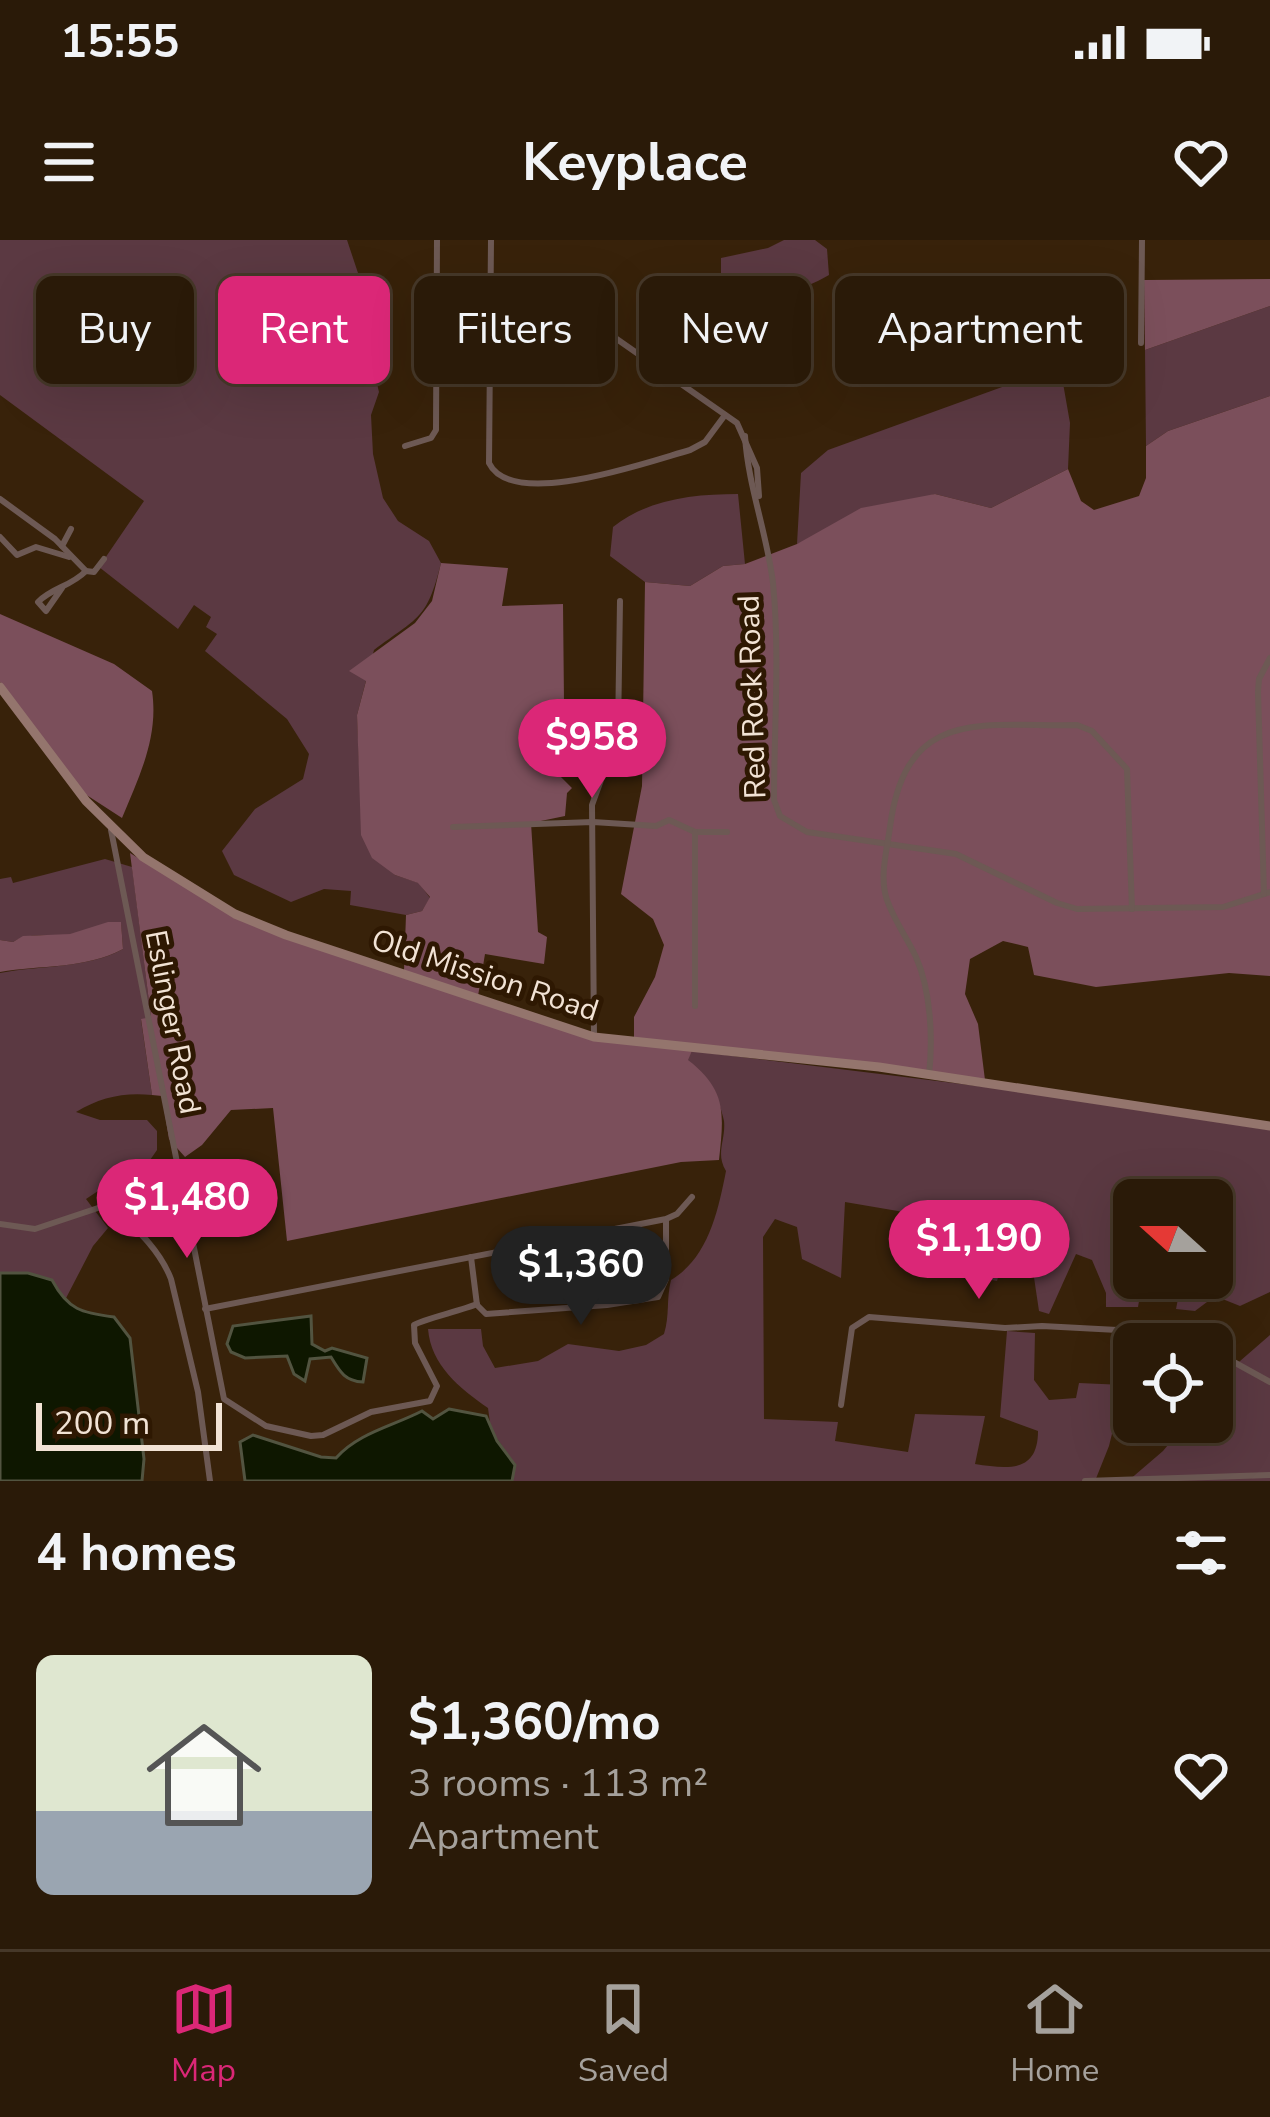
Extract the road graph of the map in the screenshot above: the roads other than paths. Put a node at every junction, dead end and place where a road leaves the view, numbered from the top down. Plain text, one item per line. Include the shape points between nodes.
1 (437, 240) edge
2 (490, 240) edge
3 (1142, 240) edge
4 (490, 276) edge
5 (615, 338) edge
6 (1141, 343) dead end
7 (490, 384) edge
8 (725, 415) junction
9 (405, 446) dead end
10 (0, 499) edge
11 (71, 530) dead end
12 (0, 537) edge
13 (62, 546) junction
14 (69, 557) junction
15 (104, 559) dead end
16 (86, 572) junction
17 (62, 588) dead end
18 (620, 601) dead end
19 (1270, 658) edge
20 (0, 687) edge
21 (593, 822) junction
22 (453, 827) dead end
23 (111, 830) junction
24 (694, 832) junction
25 (728, 832) dead end
26 (888, 843) junction
27 (1267, 893) edge
28 (1132, 909) junction
29 (695, 1006) dead end
30 (594, 1037) junction
31 (929, 1075) junction
32 (1270, 1126) edge
33 (692, 1197) dead end
34 (666, 1219) junction
35 (0, 1224) edge
36 (471, 1257) junction
37 (477, 1304) junction
38 (205, 1309) junction
39 (1113, 1330) edge
40 (1233, 1362) edge
41 (1270, 1382) edge
42 (841, 1405) dead end
43 (1270, 1475) edge
44 (210, 1481) edge
45 (1085, 1481) edge

1 - 9 street via 436,430
2 - 4 street
3 - 6 street
5 - 8 street, Red Rock Road
7 - 8 street via 489,463 506,481 571,482 690,450
8 - 26 street, Red Rock Road via 745,436 774,591 780,816 807,832
10 - 13 street
11 - 13 street
12 - 14 street via 16,555 36,547
13 - 14 street
14 - 16 street
15 - 16 street
16 - 17 street
18 - 21 street via 618,733
19 - 27 street via 1258,692
20 - 23 street, Old Mission Road
21 - 22 street
21 - 24 street via 669,820
21 - 30 street
23 - 30 street, Old Mission Road via 235,914
23 - 38 street, Eslinger Road
24 - 25 street
24 - 29 street
26 - 28 street, Red Rock Road via 956,854 1077,909
26 - 28 street via 898,783 932,739 974,727 1077,725 1127,770
26 - 31 street via 883,885 918,962
27 - 28 street, Red Rock Road via 1223,907
30 - 31 street, Old Mission Road
31 - 32 street, Old Mission Road
33 - 34 street
34 - 36 street
34 - 37 street via 666,1279 658,1297 486,1315
35 - 44 street via 35,1229 110,1204 143,1235 171,1279
36 - 37 street
36 - 38 street
37 - 38 street, Eslinger Road via 416,1322 415,1343 437,1392 430,1401 311,1436 266,1426 224,1399
39 - 42 street via 869,1317 850,1334
40 - 41 street
43 - 45 street

